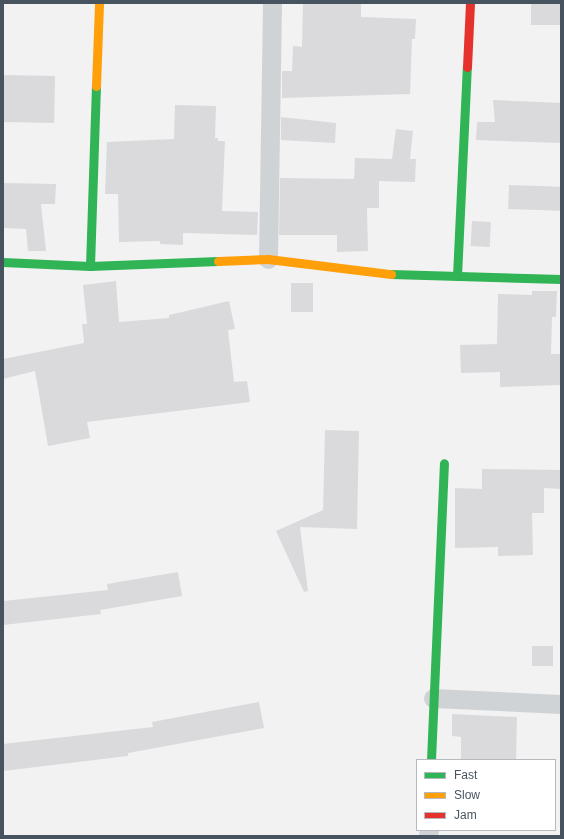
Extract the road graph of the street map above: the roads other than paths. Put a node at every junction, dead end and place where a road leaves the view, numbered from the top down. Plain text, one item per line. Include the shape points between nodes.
1 (99, 3) edge
2 (272, 3) edge
3 (470, 3) edge
4 (268, 259) junction
5 (3, 262) edge
6 (90, 266) junction
7 (457, 276) junction
8 (561, 279) edge
9 (444, 463) dead end
10 (433, 698) junction
11 (561, 704) edge
12 (431, 759) edge

1 - 6 street
2 - 4 street
3 - 7 street
4 - 6 street
4 - 7 street via 381,274
5 - 6 street
7 - 8 street
9 - 10 street
10 - 11 street
10 - 12 street

